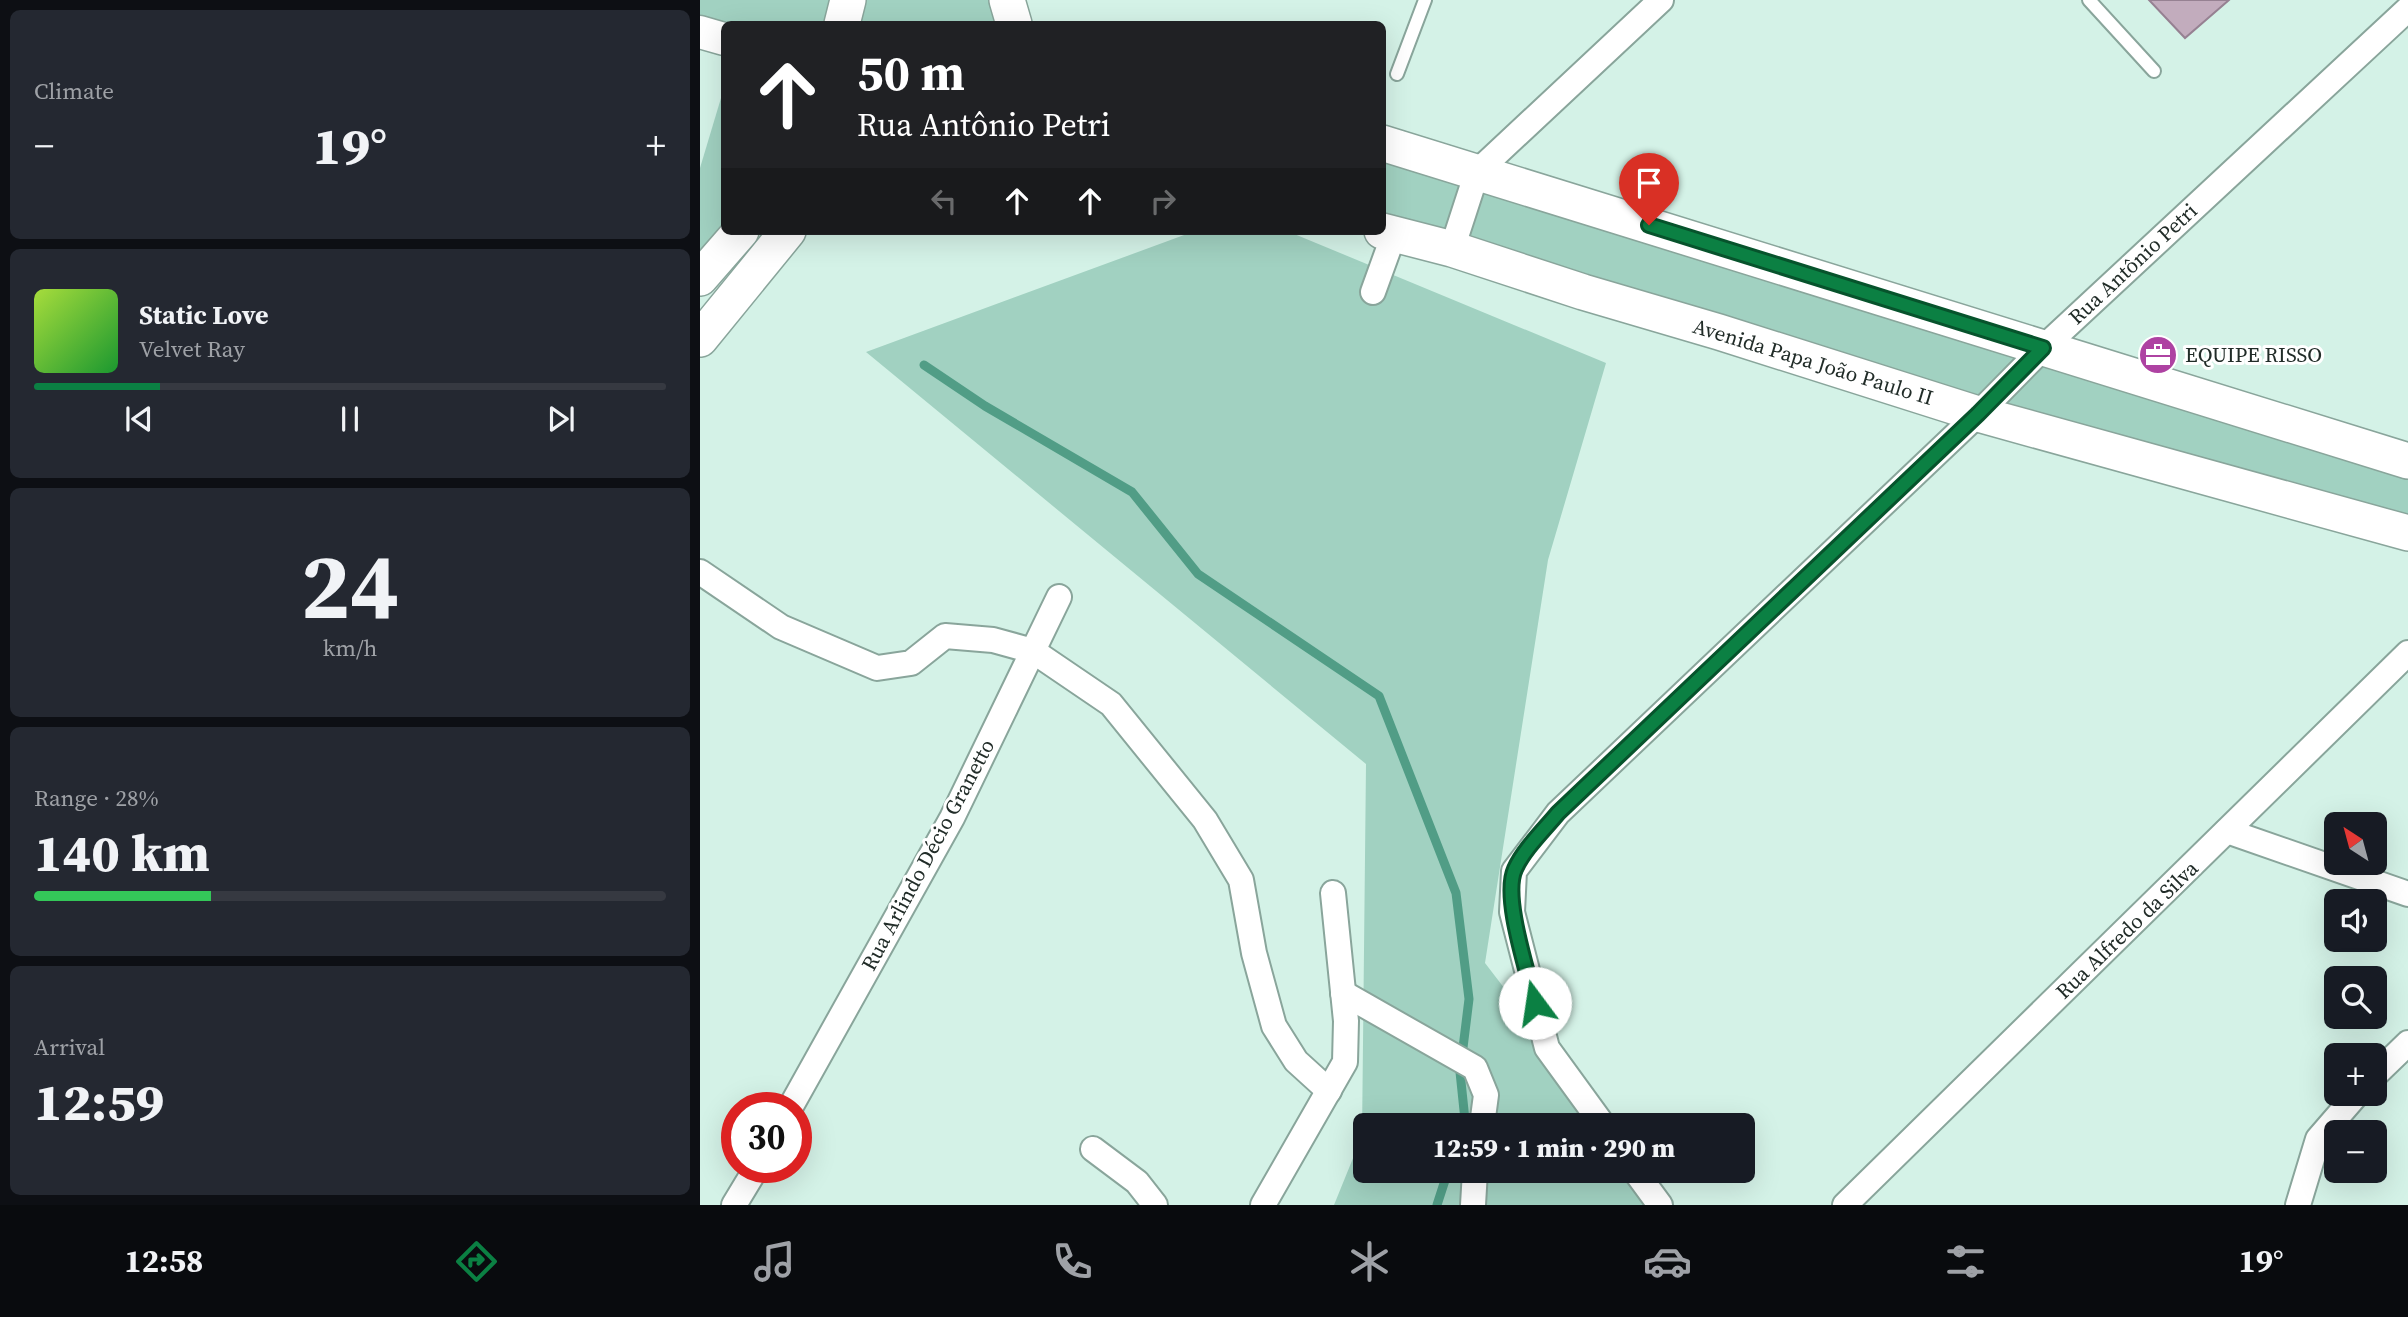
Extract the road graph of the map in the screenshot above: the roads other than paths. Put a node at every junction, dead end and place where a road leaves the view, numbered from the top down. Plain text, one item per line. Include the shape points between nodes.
1 (848, 0) edge
2 (1425, 0) edge
3 (1661, 0) edge
4 (2089, 0) edge
5 (2408, 9) edge
6 (843, 21) edge
7 (700, 32) edge
8 (721, 38) edge
9 (2154, 71) dead end
10 (1397, 74) dead end
11 (1386, 144) edge
12 (1477, 172) junction
13 (1388, 232) edge
14 (738, 235) edge
15 (785, 235) edge
16 (1452, 249) junction
17 (700, 278) edge
18 (1373, 292) dead end
19 (701, 334) edge
20 (2043, 348) junction
21 (1978, 414) junction
22 (2408, 461) edge
23 (2408, 533) edge
24 (700, 572) edge
25 (1059, 597) dead end
26 (1033, 651) junction
27 (2408, 653) edge
28 (2227, 831) junction
29 (1333, 893) dead end
30 (2408, 894) edge
31 (1343, 993) junction
32 (2408, 1043) edge
33 (2387, 1063) edge
34 (1329, 1091) junction
35 (799, 1092) edge
36 (2347, 1106) edge
37 (1484, 1113) edge
38 (1593, 1113) edge
39 (1093, 1149) dead end
40 (747, 1183) edge
41 (1474, 1183) edge
42 (1644, 1183) edge
43 (734, 1205) edge
44 (1155, 1205) edge
45 (1263, 1205) edge
46 (1473, 1205) edge
47 (1660, 1205) edge
48 (1845, 1205) edge
49 (2298, 1205) edge

1 - 6 main road
2 - 10 lane
3 - 12 street
4 - 9 lane
5 - 20 street, Rua Antônio Petri
7 - 8 street
11 - 12 main road
12 - 16 street
12 - 20 main road
13 - 16 main road, Avenida Papa João Paulo II
13 - 18 street
14 - 17 main road
15 - 19 main road
16 - 21 main road, Avenida Papa João Paulo II
20 - 21 street, Rua Antônio Petri
20 - 22 main road
21 - 23 main road, Avenida Papa João Paulo II
21 - 38 street, Rua Antônio Petri via 1558,813 1514,871 1512,912 1547,1048
24 - 26 street via 780,627 877,668 911,663 945,636 993,640
25 - 26 street, Rua Arlindo Décio Granetto
26 - 34 street via 1111,704 1205,820 1241,880 1273,1026 1296,1061
26 - 35 street, Rua Arlindo Décio Granetto via 952,818
27 - 28 street, Rua Alfredo da Silva
28 - 30 street
28 - 48 street, Rua Alfredo da Silva
29 - 31 street
31 - 34 street via 1345,1062
31 - 37 street via 1475,1068 1486,1095
32 - 33 street
34 - 45 street
36 - 49 street via 2318,1139
39 - 44 street via 1137,1182
40 - 43 street
41 - 46 street
42 - 47 street

